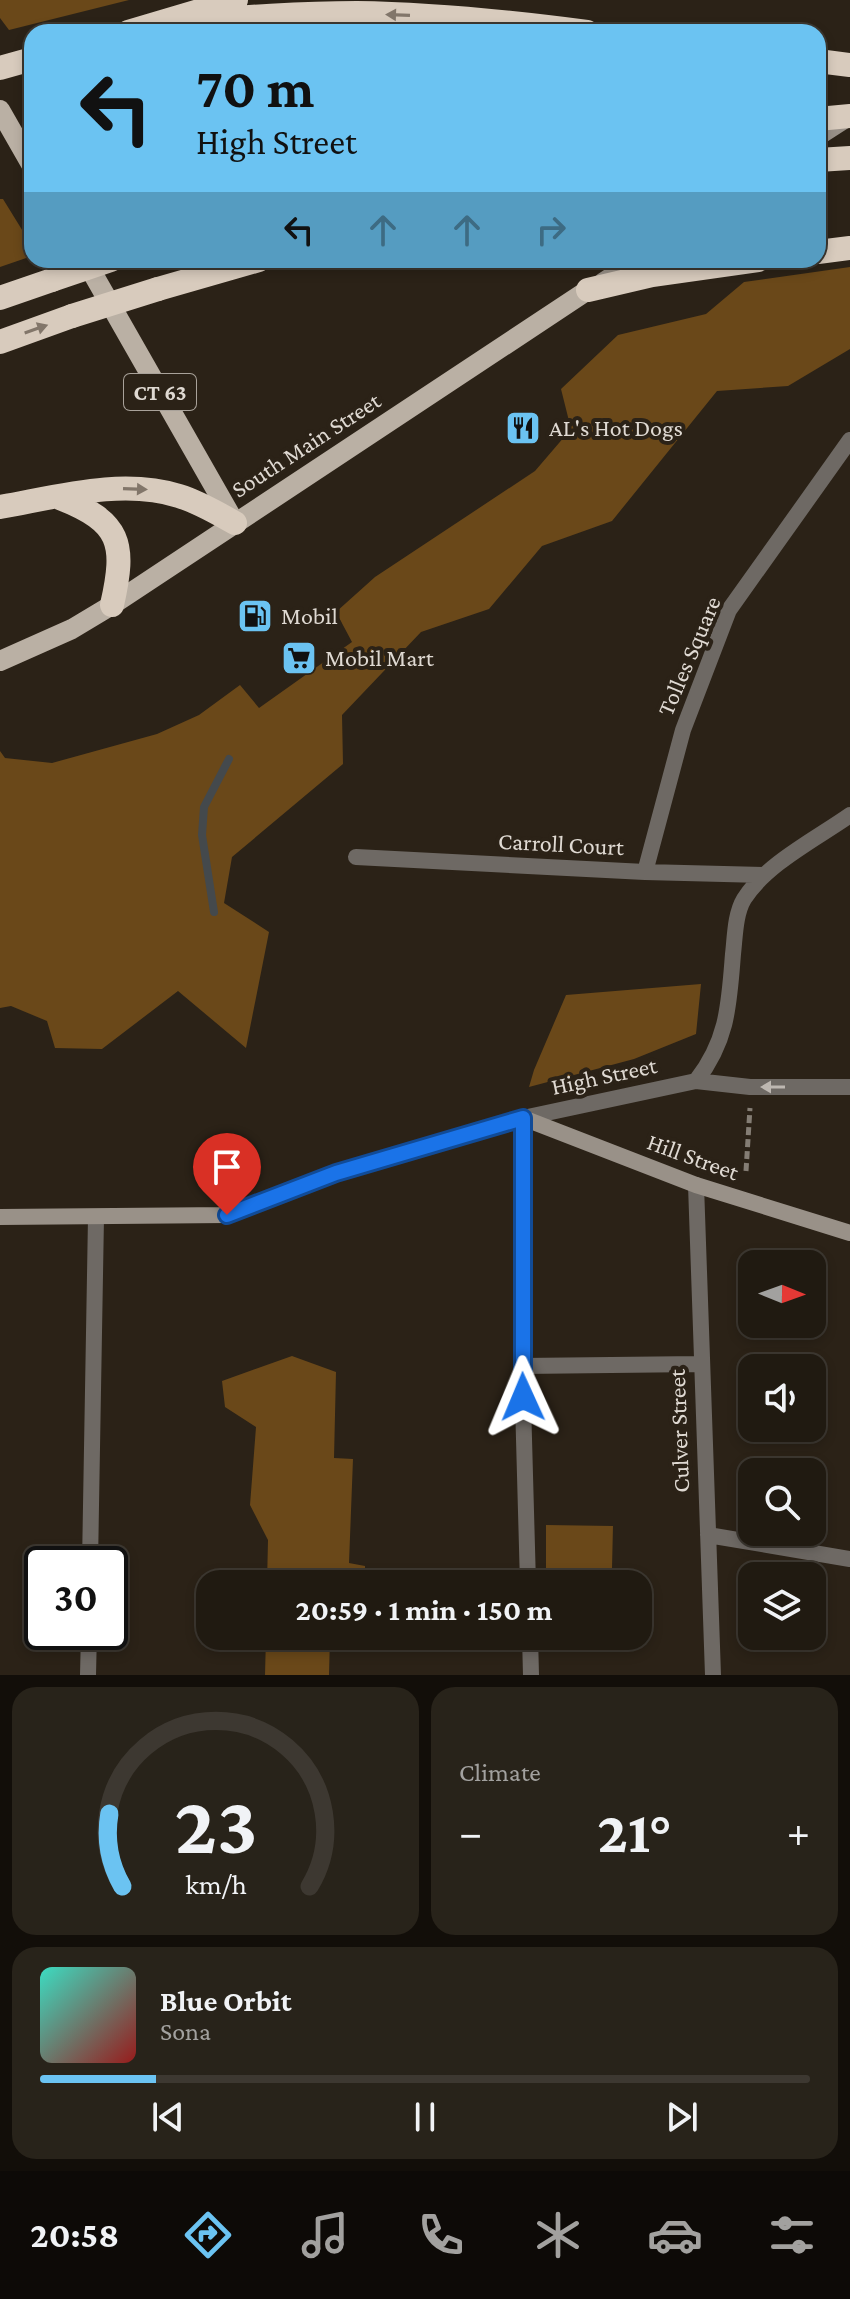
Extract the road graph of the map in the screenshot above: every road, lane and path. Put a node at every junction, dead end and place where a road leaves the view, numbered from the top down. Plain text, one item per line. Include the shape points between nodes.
1 (236, 0) edge
2 (156, 24) joint
3 (512, 24) edge
4 (24, 61) edge
5 (826, 62) edge
6 (850, 65) edge
7 (0, 68) edge
8 (0, 110) edge
9 (850, 117) edge
10 (826, 118) edge
11 (826, 133) edge
12 (24, 152) edge
13 (850, 158) edge
14 (826, 160) edge
15 (850, 248) edge
16 (826, 251) edge
17 (87, 268) edge
18 (90, 268) edge
19 (231, 268) edge
20 (622, 268) edge
21 (701, 268) edge
22 (588, 290) junction
23 (0, 298) edge
24 (0, 342) edge
25 (850, 440) edge
26 (58, 497) junction
27 (0, 507) edge
28 (235, 523) junction
29 (112, 605) junction
30 (0, 661) edge
31 (850, 815) edge
32 (356, 857) dead end
33 (645, 872) junction
34 (763, 875) junction
35 (696, 1081) junction
36 (850, 1087) edge
37 (750, 1106) dead end
38 (523, 1118) junction
39 (746, 1171) dead end
40 (696, 1185) junction
41 (0, 1217) edge
42 (96, 1217) junction
43 (850, 1233) edge
44 (700, 1364) junction
45 (522, 1366) junction
46 (708, 1535) junction
47 (90, 1546) edge
48 (850, 1559) edge
49 (528, 1570) edge
50 (89, 1650) edge
51 (530, 1650) edge
52 (88, 1675) edge
53 (531, 1675) edge
54 (713, 1675) edge

1 - 2 highway
3 -> 2 highway via 357,13
4 - 7 highway
5 - 6 highway
8 - 12 main road
9 - 10 highway
9 - 11 street
13 - 14 highway
15 - 16 highway
17 - 23 highway, bridge
18 - 28 main road, CT 63
24 -> 19 highway, bridge
20 - 22 street, South Main Street
21 - 22 highway
22 - 28 main road, South Main Street
25 - 33 street, Tolles Square via 729,610 683,730
26 - 27 highway
26 -> 28 highway via 150,490 178,495
26 - 29 highway via 106,521 118,545 120,571
28 - 29 main road, South Main Street
29 - 30 main road, South Main Street
31 - 34 street
32 - 33 street, Carroll Court
33 - 34 street, Carroll Court
34 - 35 street via 743,902 726,1023 712,1061
36 -> 35 street, High Street
35 - 38 street, High Street
37 - 39 path
38 - 40 street, Hill Street
38 - 42 street, High Street via 336,1173 227,1215
38 - 45 street
40 - 43 street, Hill Street
40 - 44 street, Culver Street
41 - 42 street, High Street
42 - 47 street
44 - 45 street
44 - 46 street, Culver Street
45 - 49 street
46 - 48 street
46 - 54 street, Culver Street
50 - 52 street
51 - 53 street

